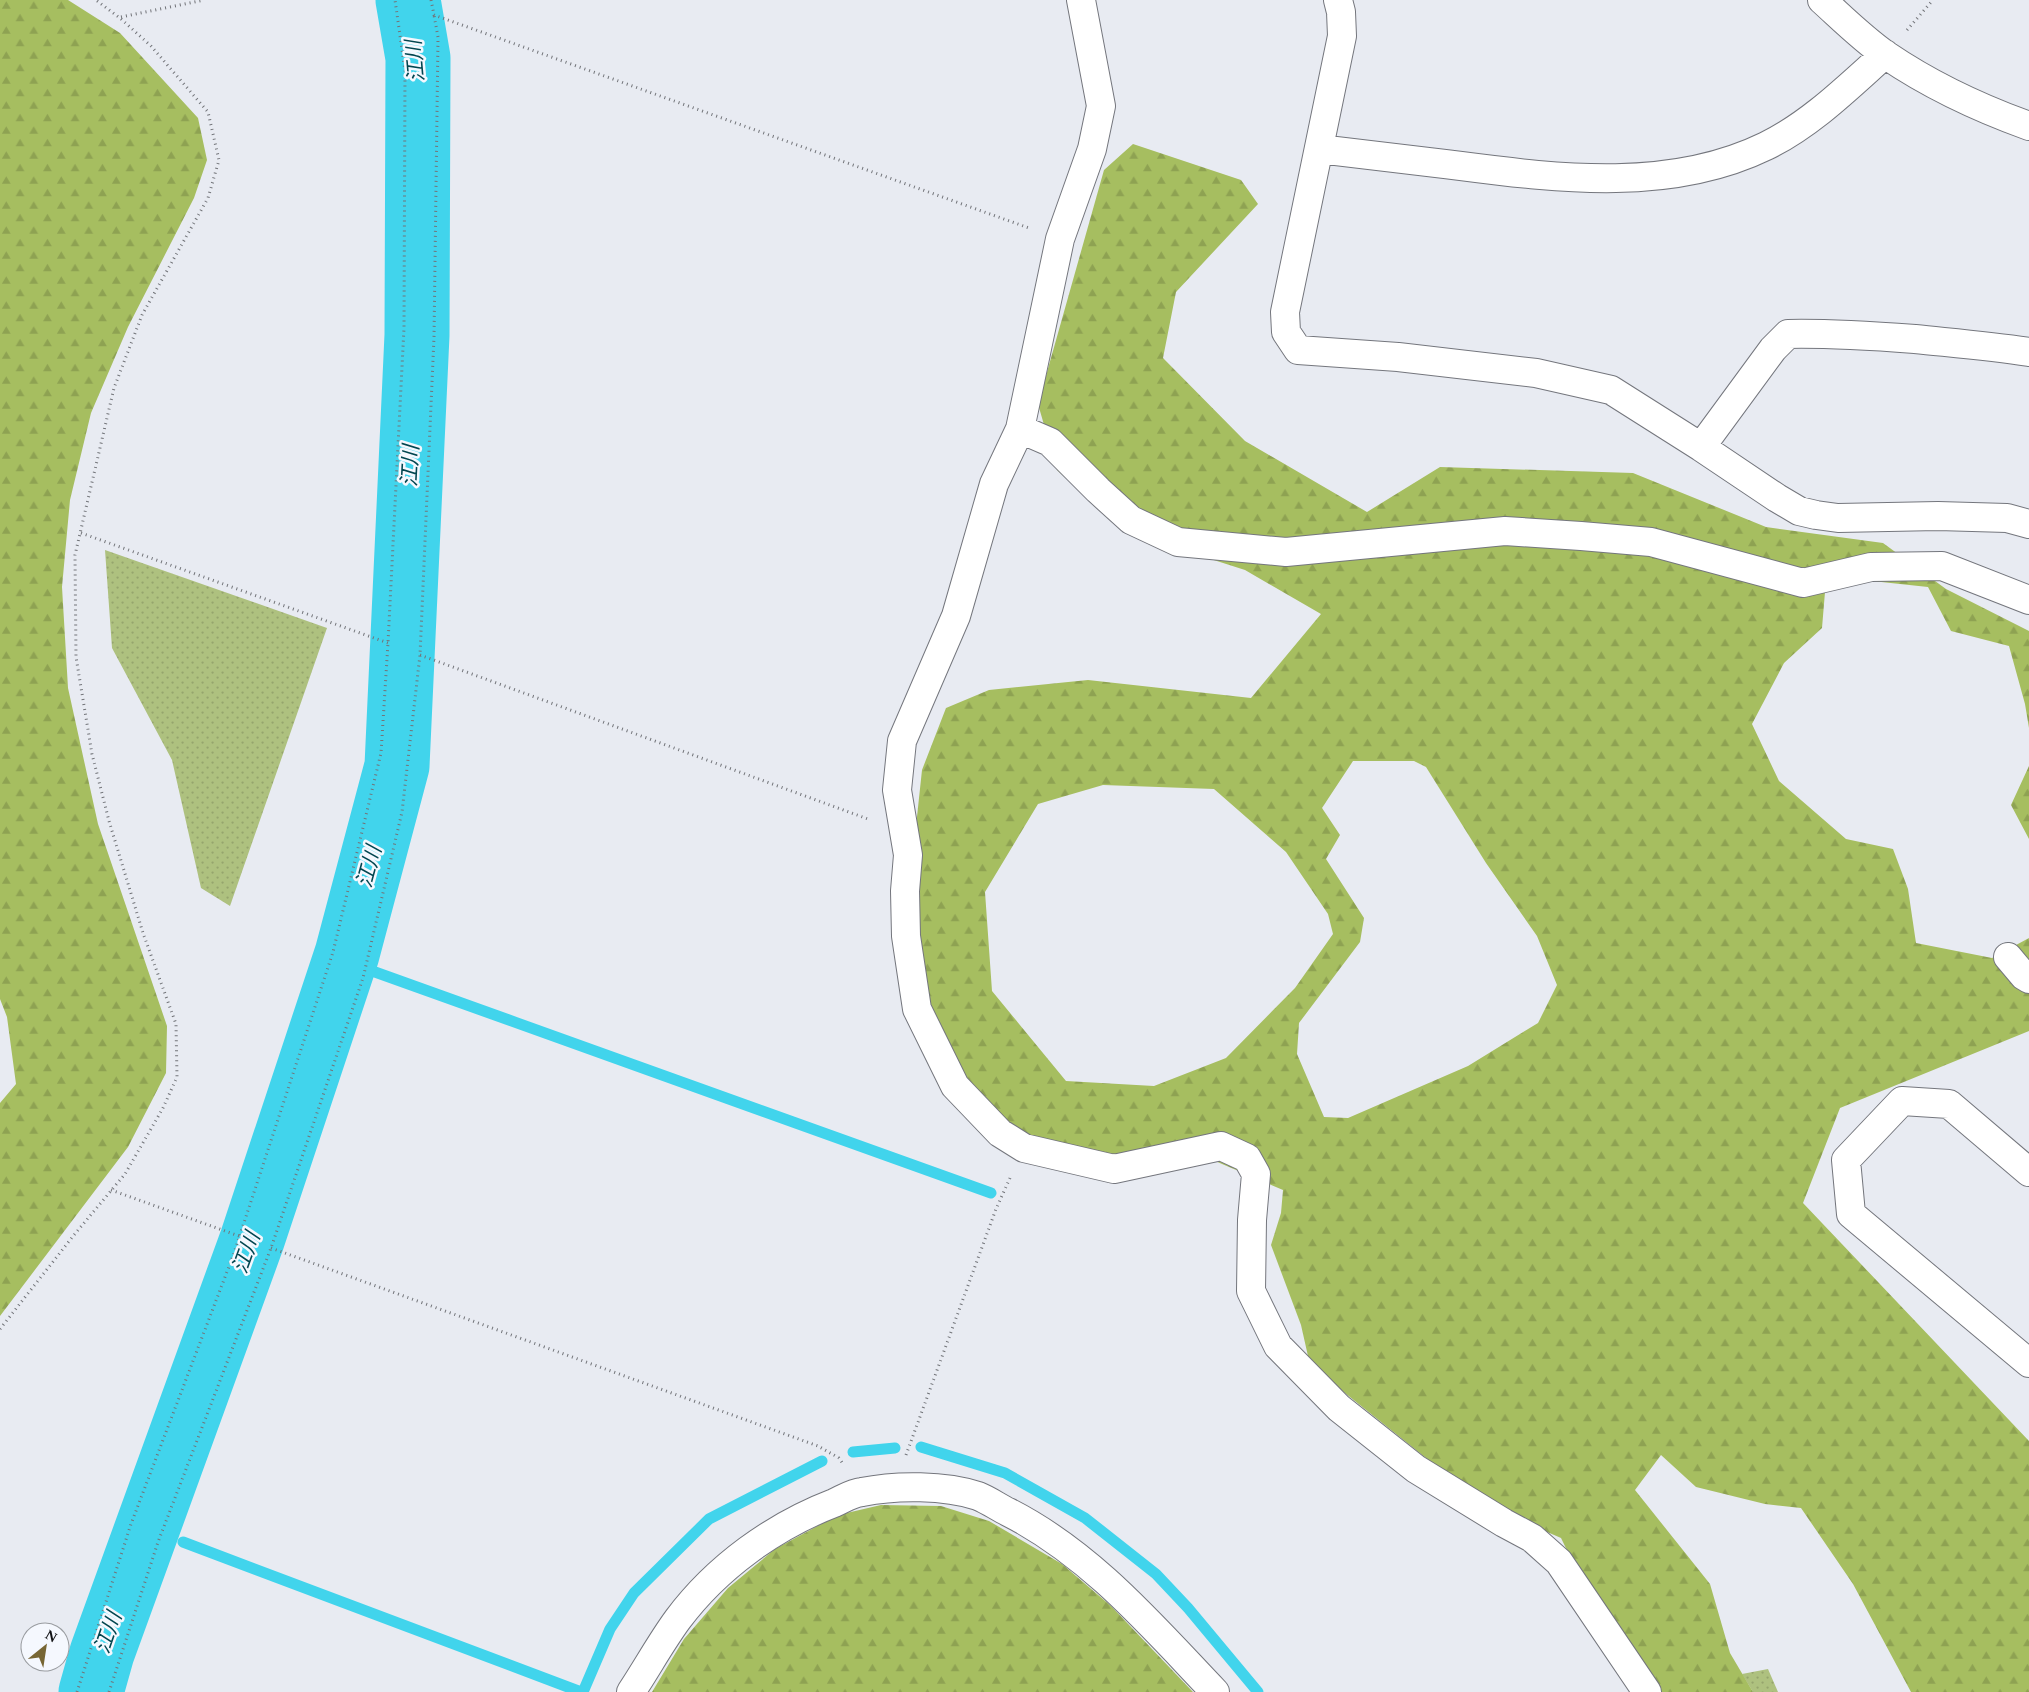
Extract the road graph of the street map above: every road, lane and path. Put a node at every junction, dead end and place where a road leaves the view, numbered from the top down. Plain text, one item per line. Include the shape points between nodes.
1 (96, 0) edge
2 (204, 0) edge
3 (395, 0) edge
4 (431, 0) edge
5 (1081, 0) edge
6 (1338, 0) edge
7 (1822, 0) edge
8 (1934, 0) edge
9 (434, 15) junction
10 (120, 18) junction
11 (1885, 54) junction
12 (2029, 126) edge
13 (1319, 149) junction
14 (1060, 239) junction
15 (2029, 352) edge
16 (1020, 429) junction
17 (1702, 447) junction
18 (2029, 524) edge
19 (81, 533) junction
20 (2029, 600) edge
21 (388, 643) junction
22 (420, 655) junction
23 (904, 832) junction
24 (2008, 957) dead end
25 (2029, 979) edge
26 (1024, 1148) junction
27 (2029, 1172) edge
28 (111, 1190) junction
29 (239, 1236) junction
30 (270, 1248) junction
31 (0, 1329) edge
32 (2029, 1363) edge
33 (894, 1488) junction
34 (861, 1492) junction
35 (77, 1692) edge
36 (109, 1692) edge
37 (631, 1692) edge
38 (1215, 1692) edge
39 (1647, 1692) edge

1 - 10 path
2 - 10 path
3 - 21 path via 405,71 404,328
4 - 9 path
5 - 14 street via 1101,106 1092,149
6 - 13 street via 1342,36
7 - 11 street
8 - 11 path
9 - 14 path
9 - 22 path via 438,37 434,337
10 - 19 path via 151,46 208,112 219,160 208,198 142,315 114,388
11 - 12 street via 1963,99
11 - 13 street via 1811,118 1767,146 1694,170 1642,177 1526,174
13 - 17 street via 1285,312 1286,332 1298,350 1488,367 1588,384 1611,390
14 - 16 street
15 - 17 street via 1884,337 1788,334 1773,349
16 - 20 street via 1050,442 1131,520 1178,542 1286,552 1505,531 1581,536 1651,542 1804,583 1871,568 1942,566
16 - 23 street via 994,484 956,616 902,741 898,790
17 - 18 street via 1777,498 1800,511 1816,515 1838,518 2007,518
19 - 21 path
19 - 28 path via 75,555 76,657 92,754 143,933 176,1024 177,1077 125,1174
21 - 29 path via 381,753 333,952
22 - 23 path
22 - 30 path via 402,812 363,978
23 - 26 street via 908,854 906,936 917,1009 955,1086 1000,1133
24 - 25 street
26 - 33 path via 996,1209
26 - 39 street via 1114,1169 1221,1146 1247,1158 1256,1174 1251,1292 1278,1346 1339,1408 1416,1469 1532,1538 1559,1562
27 - 32 street via 1949,1104 1940,1103 1902,1101 1846,1160 1851,1214
28 - 29 path
28 - 31 path
29 - 35 path via 131,1524
30 - 34 path via 818,1446 839,1458
30 - 36 path via 158,1542
33 - 34 street
33 - 38 street via 940,1489 978,1496 1028,1522 1076,1554 1127,1600
34 - 37 street via 776,1531 719,1574 678,1618

